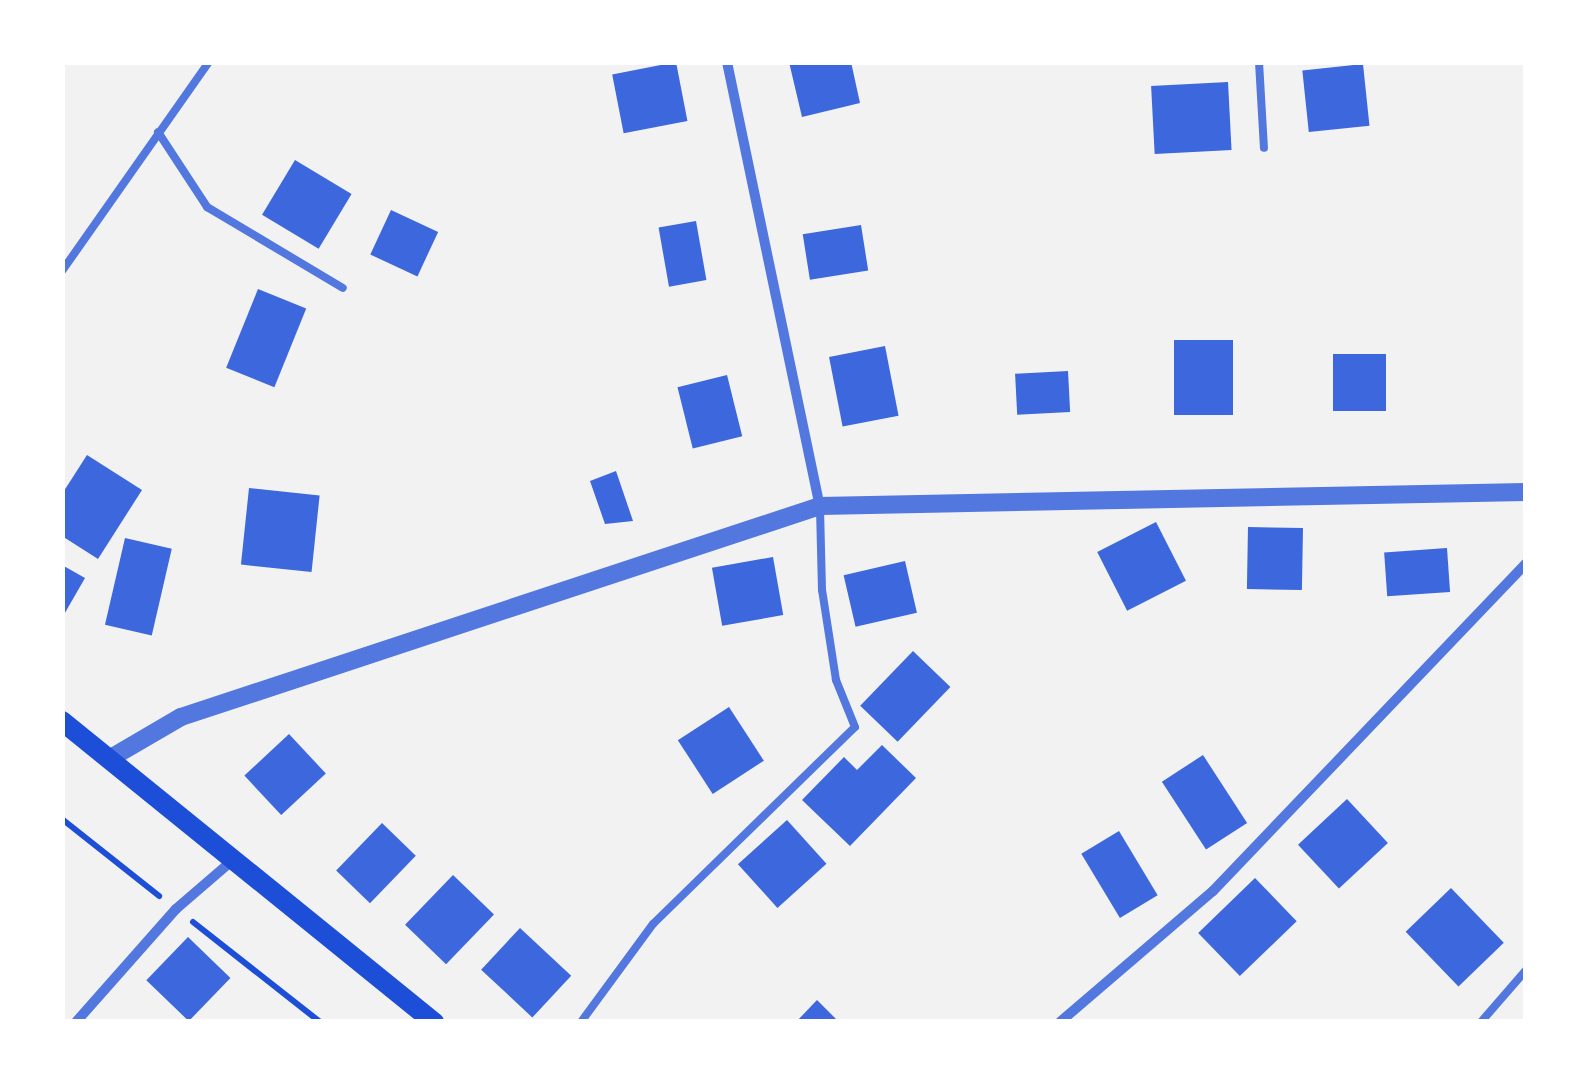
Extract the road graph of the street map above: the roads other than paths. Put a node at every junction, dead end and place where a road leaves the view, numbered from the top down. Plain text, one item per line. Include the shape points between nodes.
1 (209, 62) edge
2 (726, 62) edge
3 (1258, 62) edge
4 (158, 132) junction
5 (1264, 148) dead end
6 (62, 271) edge
7 (344, 288) dead end
8 (1526, 492) edge
9 (820, 506) junction
10 (1526, 562) edge
11 (62, 721) edge
12 (109, 759) junction
13 (234, 859) junction
14 (1526, 970) edge
15 (76, 1022) edge
16 (434, 1022) edge
17 (582, 1022) edge
18 (1060, 1022) edge
19 (1481, 1022) edge

1 - 4 lane
2 - 9 street
3 - 5 lane
4 - 6 lane
4 - 7 lane via 207,208
8 - 9 street
9 - 12 street via 181,717
9 - 17 lane via 822,590 836,680 855,727 654,924
10 - 18 street via 1212,891
11 - 12 main road
12 - 13 main road
13 - 15 street via 176,909
13 - 16 main road
14 - 19 lane

